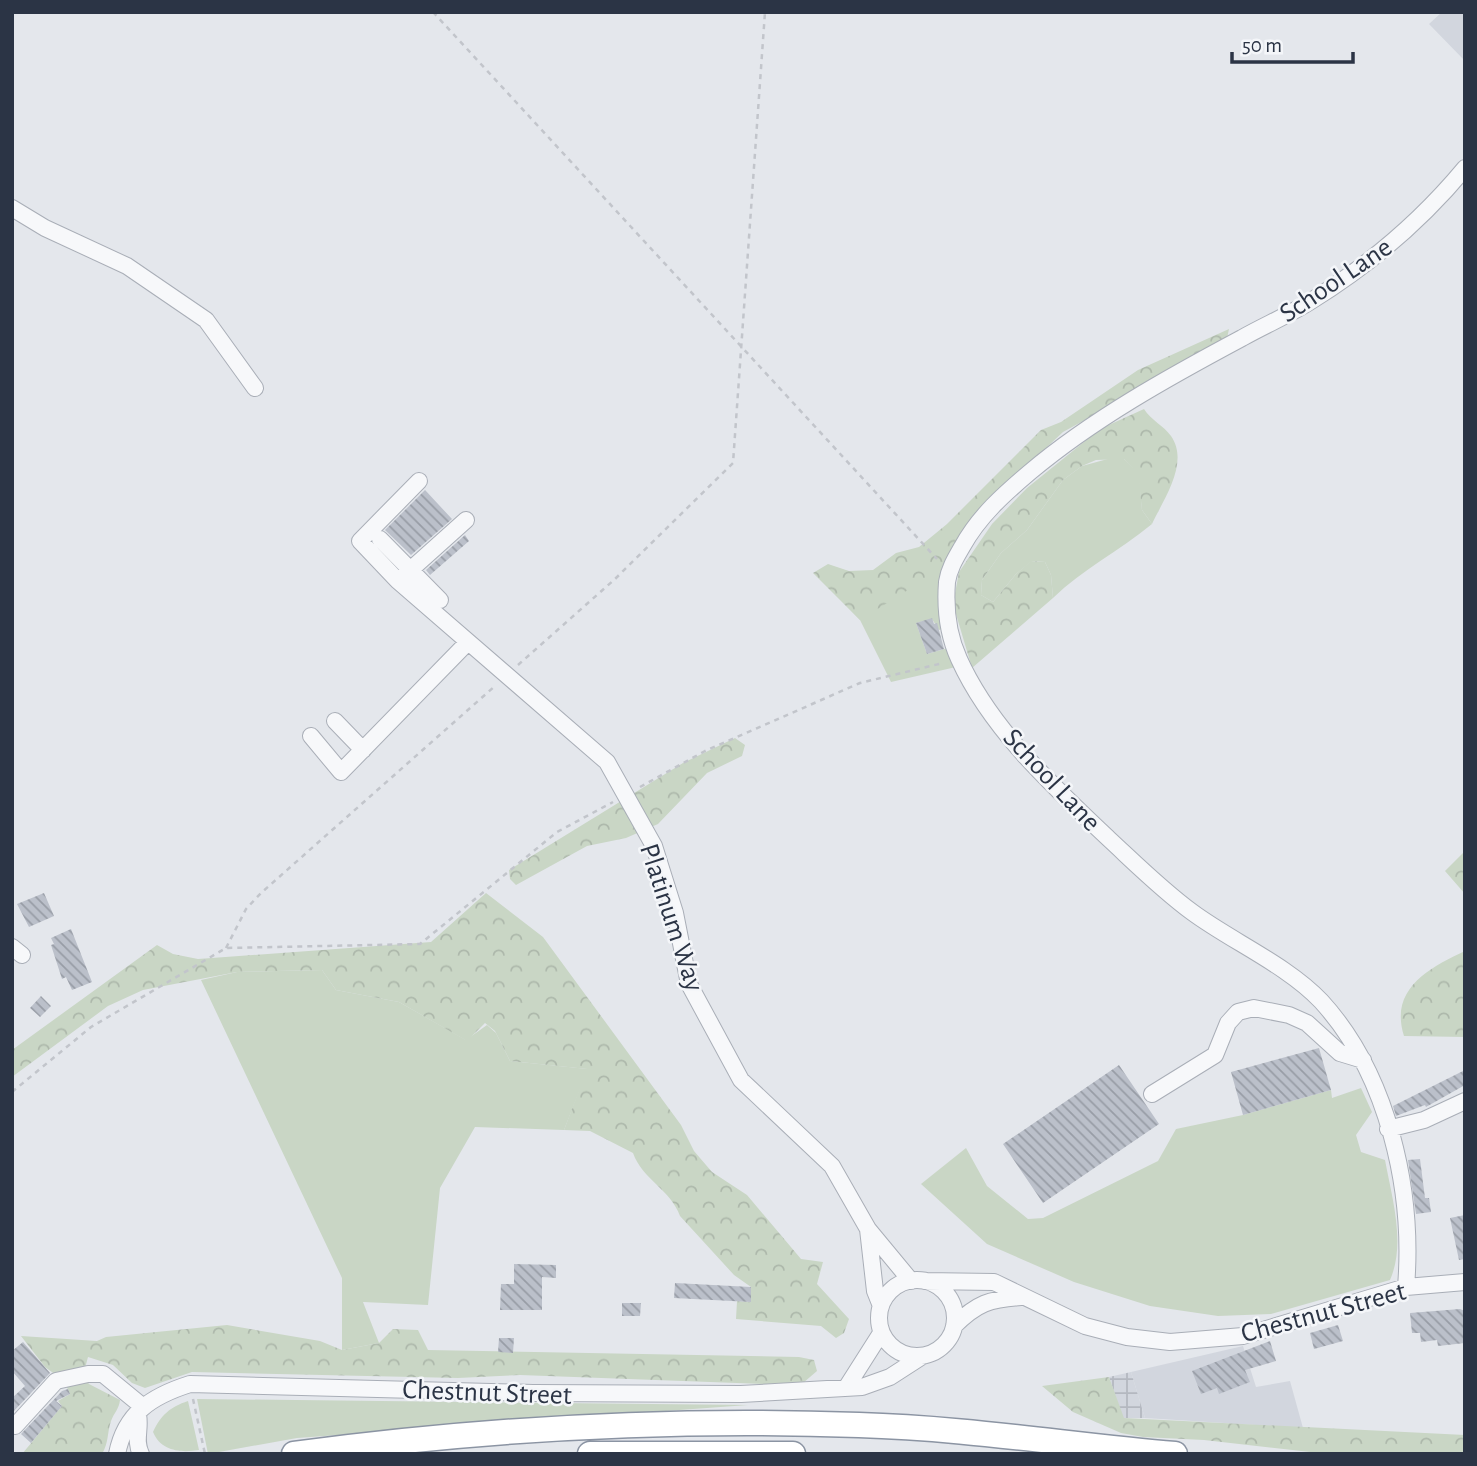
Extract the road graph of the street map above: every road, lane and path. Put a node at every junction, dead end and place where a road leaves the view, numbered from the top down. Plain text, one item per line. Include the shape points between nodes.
1 (433, 12) edge
2 (765, 12) edge
3 (1465, 168) edge
4 (12, 208) edge
5 (741, 347) junction
6 (255, 388) dead end
7 (419, 481) dead end
8 (466, 520) dead end
9 (380, 539) dead end
10 (412, 571) junction
11 (948, 572) junction
12 (398, 581) junction
13 (440, 600) dead end
14 (468, 642) junction
15 (959, 660) junction
16 (511, 672) dead end
17 (500, 681) dead end
18 (335, 721) dead end
19 (311, 736) dead end
20 (363, 750) junction
21 (634, 790) dead end
22 (623, 796) dead end
23 (226, 948) junction
24 (1363, 1060) junction
25 (12, 1092) edge
26 (1152, 1094) dead end
27 (1465, 1101) edge
28 (1388, 1129) junction
29 (868, 1229) junction
30 (918, 1281) junction
31 (1465, 1282) edge
32 (1406, 1287) junction
33 (1021, 1297) junction
34 (881, 1306) junction
35 (954, 1326) junction
36 (881, 1333) junction
37 (921, 1357) junction
38 (190, 1384) junction
39 (846, 1388) junction
40 (140, 1410) junction
41 (15, 1426) dead end
42 (117, 1454) edge
43 (141, 1454) edge
44 (205, 1454) edge
45 (294, 1454) edge
46 (590, 1454) edge
47 (793, 1454) edge
48 (1175, 1454) edge

1 - 5 path
2 - 5 path
3 - 11 street, School Lane via 1393,243 1311,301 1067,441 994,503 968,535
4 - 6 street via 127,266 206,320
5 - 11 path
5 - 16 path via 733,463 615,579
7 - 12 street, Platinum Way via 360,541
8 - 10 street
9 - 10 street
10 - 12 street
10 - 13 street
11 - 15 street, School Lane via 947,612
12 - 14 street, Platinum Way
14 - 20 street
14 - 29 street, Platinum Way via 607,762 654,846 675,912 690,984 741,1080 832,1166
15 - 21 path via 860,683 705,751
15 - 24 street, School Lane via 1023,756 1154,881 1300,983 1320,1001
17 - 23 path via 261,893 246,909
18 - 20 street
19 - 20 street via 341,772
22 - 23 path via 557,832 421,944
23 - 25 path via 91,1027
24 - 26 street via 1340,1053 1307,1023 1254,1008 1238,1012 1228,1023 1215,1055
24 - 28 street, School Lane
27 - 28 street via 1424,1120
28 - 32 street, School Lane via 1404,1195 1409,1251
29 - 30 street, Platinum Way
29 - 34 street, Platinum Way
30 - 33 street, Chestnut Street via 994,1282
30 - 34 street via 892,1289
30 - 35 street via 945,1292 955,1314
31 - 32 street, Chestnut Street
32 - 33 street, Chestnut Street via 1243,1336 1170,1342 1085,1326
33 - 35 street via 992,1299 969,1311
34 - 36 street
35 - 37 street via 943,1347
36 - 37 street via 897,1351
36 - 39 street
37 - 39 street, Chestnut Street via 890,1377
38 - 39 street, Chestnut Street via 533,1393 741,1394
38 - 40 street, Chestnut Street via 165,1392
38 - 44 path
40 - 41 street via 103,1374 89,1374 56,1381
40 - 42 street, Chestnut Street via 122,1430
40 - 43 street via 136,1439
45 - 48 highway via 505,1432 657,1423 858,1425
46 - 47 highway

